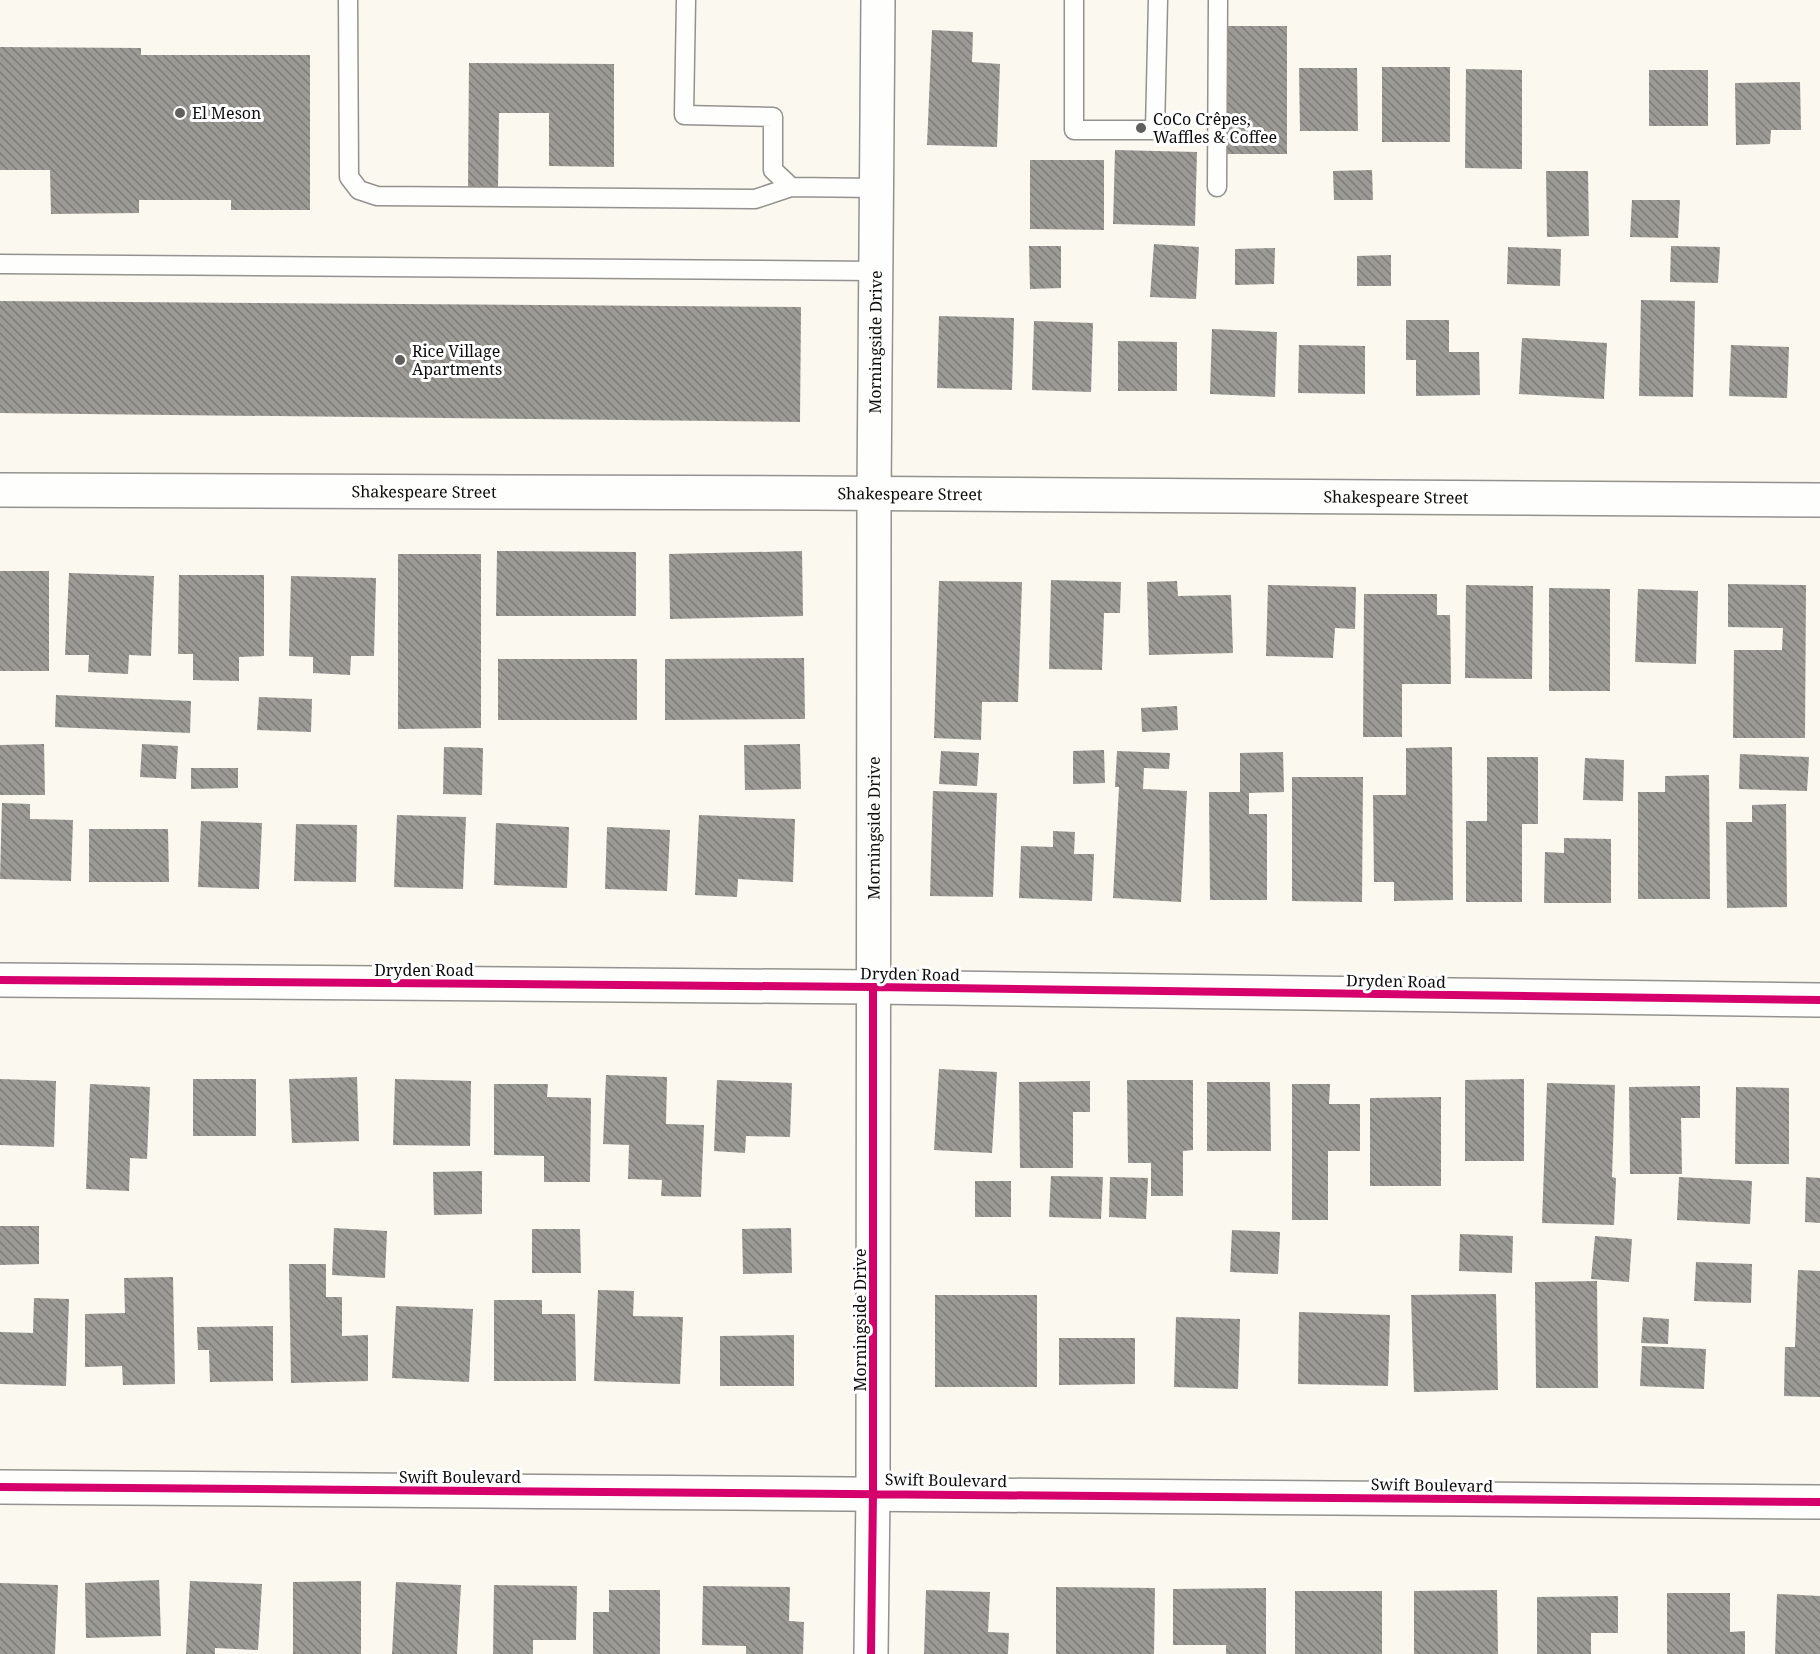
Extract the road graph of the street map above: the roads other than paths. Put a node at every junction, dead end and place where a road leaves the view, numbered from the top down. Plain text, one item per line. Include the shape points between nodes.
1 (348, 0) edge
2 (686, 0) edge
3 (878, 0) edge
4 (1074, 0) edge
5 (1158, 0) edge
6 (1218, 0) edge
7 (791, 187) junction
8 (1217, 187) dead end
9 (876, 188) junction
10 (0, 264) edge
11 (875, 271) junction
12 (0, 490) edge
13 (874, 493) junction
14 (1820, 500) edge
15 (0, 980) edge
16 (873, 987) junction
17 (1820, 1000) edge
18 (0, 1487) edge
19 (873, 1493) junction
20 (1820, 1502) edge
21 (871, 1654) edge

1 - 7 lane via 349,177 359,190 377,196 755,200
2 - 7 lane via 684,115 773,117 773,170
3 - 9 street, Morningside Drive
4 - 5 lane via 1074,130 1155,130
6 - 8 lane
7 - 9 lane
9 - 11 street, Morningside Drive
10 - 11 lane
11 - 13 street, Morningside Drive
12 - 13 street, Shakespeare Street
13 - 14 street, Shakespeare Street
13 - 16 street, Morningside Drive
15 - 16 street, Dryden Road
16 - 17 street, Dryden Road
16 - 19 street, Morningside Drive
18 - 19 street, Swift Boulevard
19 - 20 street, Swift Boulevard
19 - 21 street, Morningside Drive

